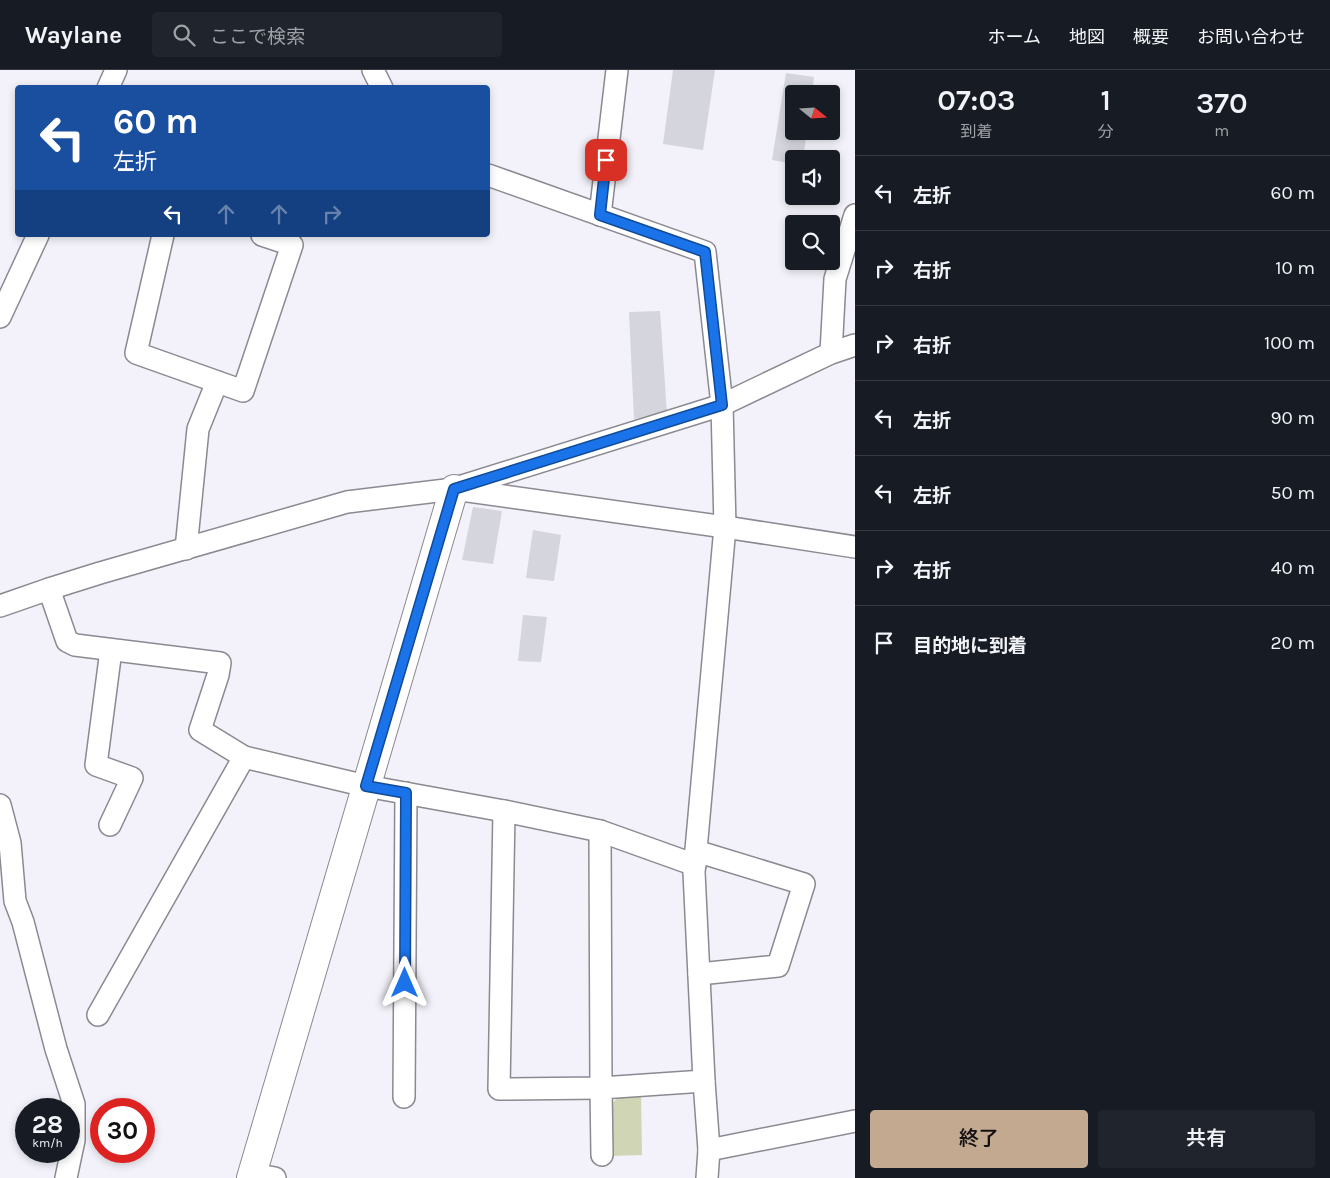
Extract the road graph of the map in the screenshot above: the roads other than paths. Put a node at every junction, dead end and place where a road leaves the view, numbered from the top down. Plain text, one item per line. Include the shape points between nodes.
1 (116, 70) edge
2 (374, 70) edge
3 (617, 70) edge
4 (109, 85) edge
5 (381, 85) edge
6 (490, 176) edge
7 (600, 215) junction
8 (855, 216) edge
9 (37, 237) edge
10 (163, 237) edge
11 (268, 237) edge
12 (0, 317) edge
13 (855, 345) edge
14 (831, 353) junction
15 (216, 382) junction
16 (722, 405) junction
17 (454, 489) junction
18 (725, 527) junction
19 (855, 547) edge
20 (186, 549) junction
21 (49, 589) junction
22 (0, 606) edge
23 (111, 650) junction
24 (244, 757) junction
25 (366, 786) junction
26 (406, 793) junction
27 (0, 805) edge
28 (504, 811) junction
29 (110, 825) dead end
30 (600, 831) junction
31 (695, 858) junction
32 (699, 974) junction
33 (98, 1015) dead end
34 (704, 1080) junction
35 (601, 1088) junction
36 (404, 1097) dead end
37 (855, 1121) edge
38 (710, 1150) junction
39 (602, 1155) dead end
40 (260, 1177) edge
41 (66, 1178) edge
42 (707, 1178) edge

1 - 4 street
2 - 5 street
3 - 7 street
6 - 7 street
7 - 16 street via 705,252
8 - 14 street via 835,280
9 - 12 street
10 - 15 street via 136,353
11 - 15 street via 292,245 243,390
13 - 14 street
14 - 16 street
15 - 20 street via 198,429
16 - 17 street
16 - 18 street
17 - 18 street
17 - 20 street via 347,502
17 - 25 street
18 - 19 street
18 - 31 street
20 - 21 street
21 - 22 street
21 - 23 street via 68,641 75,646
23 - 24 street via 220,663 200,730
23 - 29 street via 96,766 132,778
24 - 25 street
24 - 33 street
25 - 26 street
25 - 40 street
26 - 28 street
26 - 36 street
27 - 41 street via 10,843 15,901 74,1104 74,1140
28 - 30 street
28 - 35 street via 500,1089
30 - 31 street
30 - 35 street
31 - 32 street
31 - 32 street via 804,884 778,966
32 - 34 street
34 - 35 street
34 - 38 street
35 - 39 street
37 - 38 street
38 - 42 street

